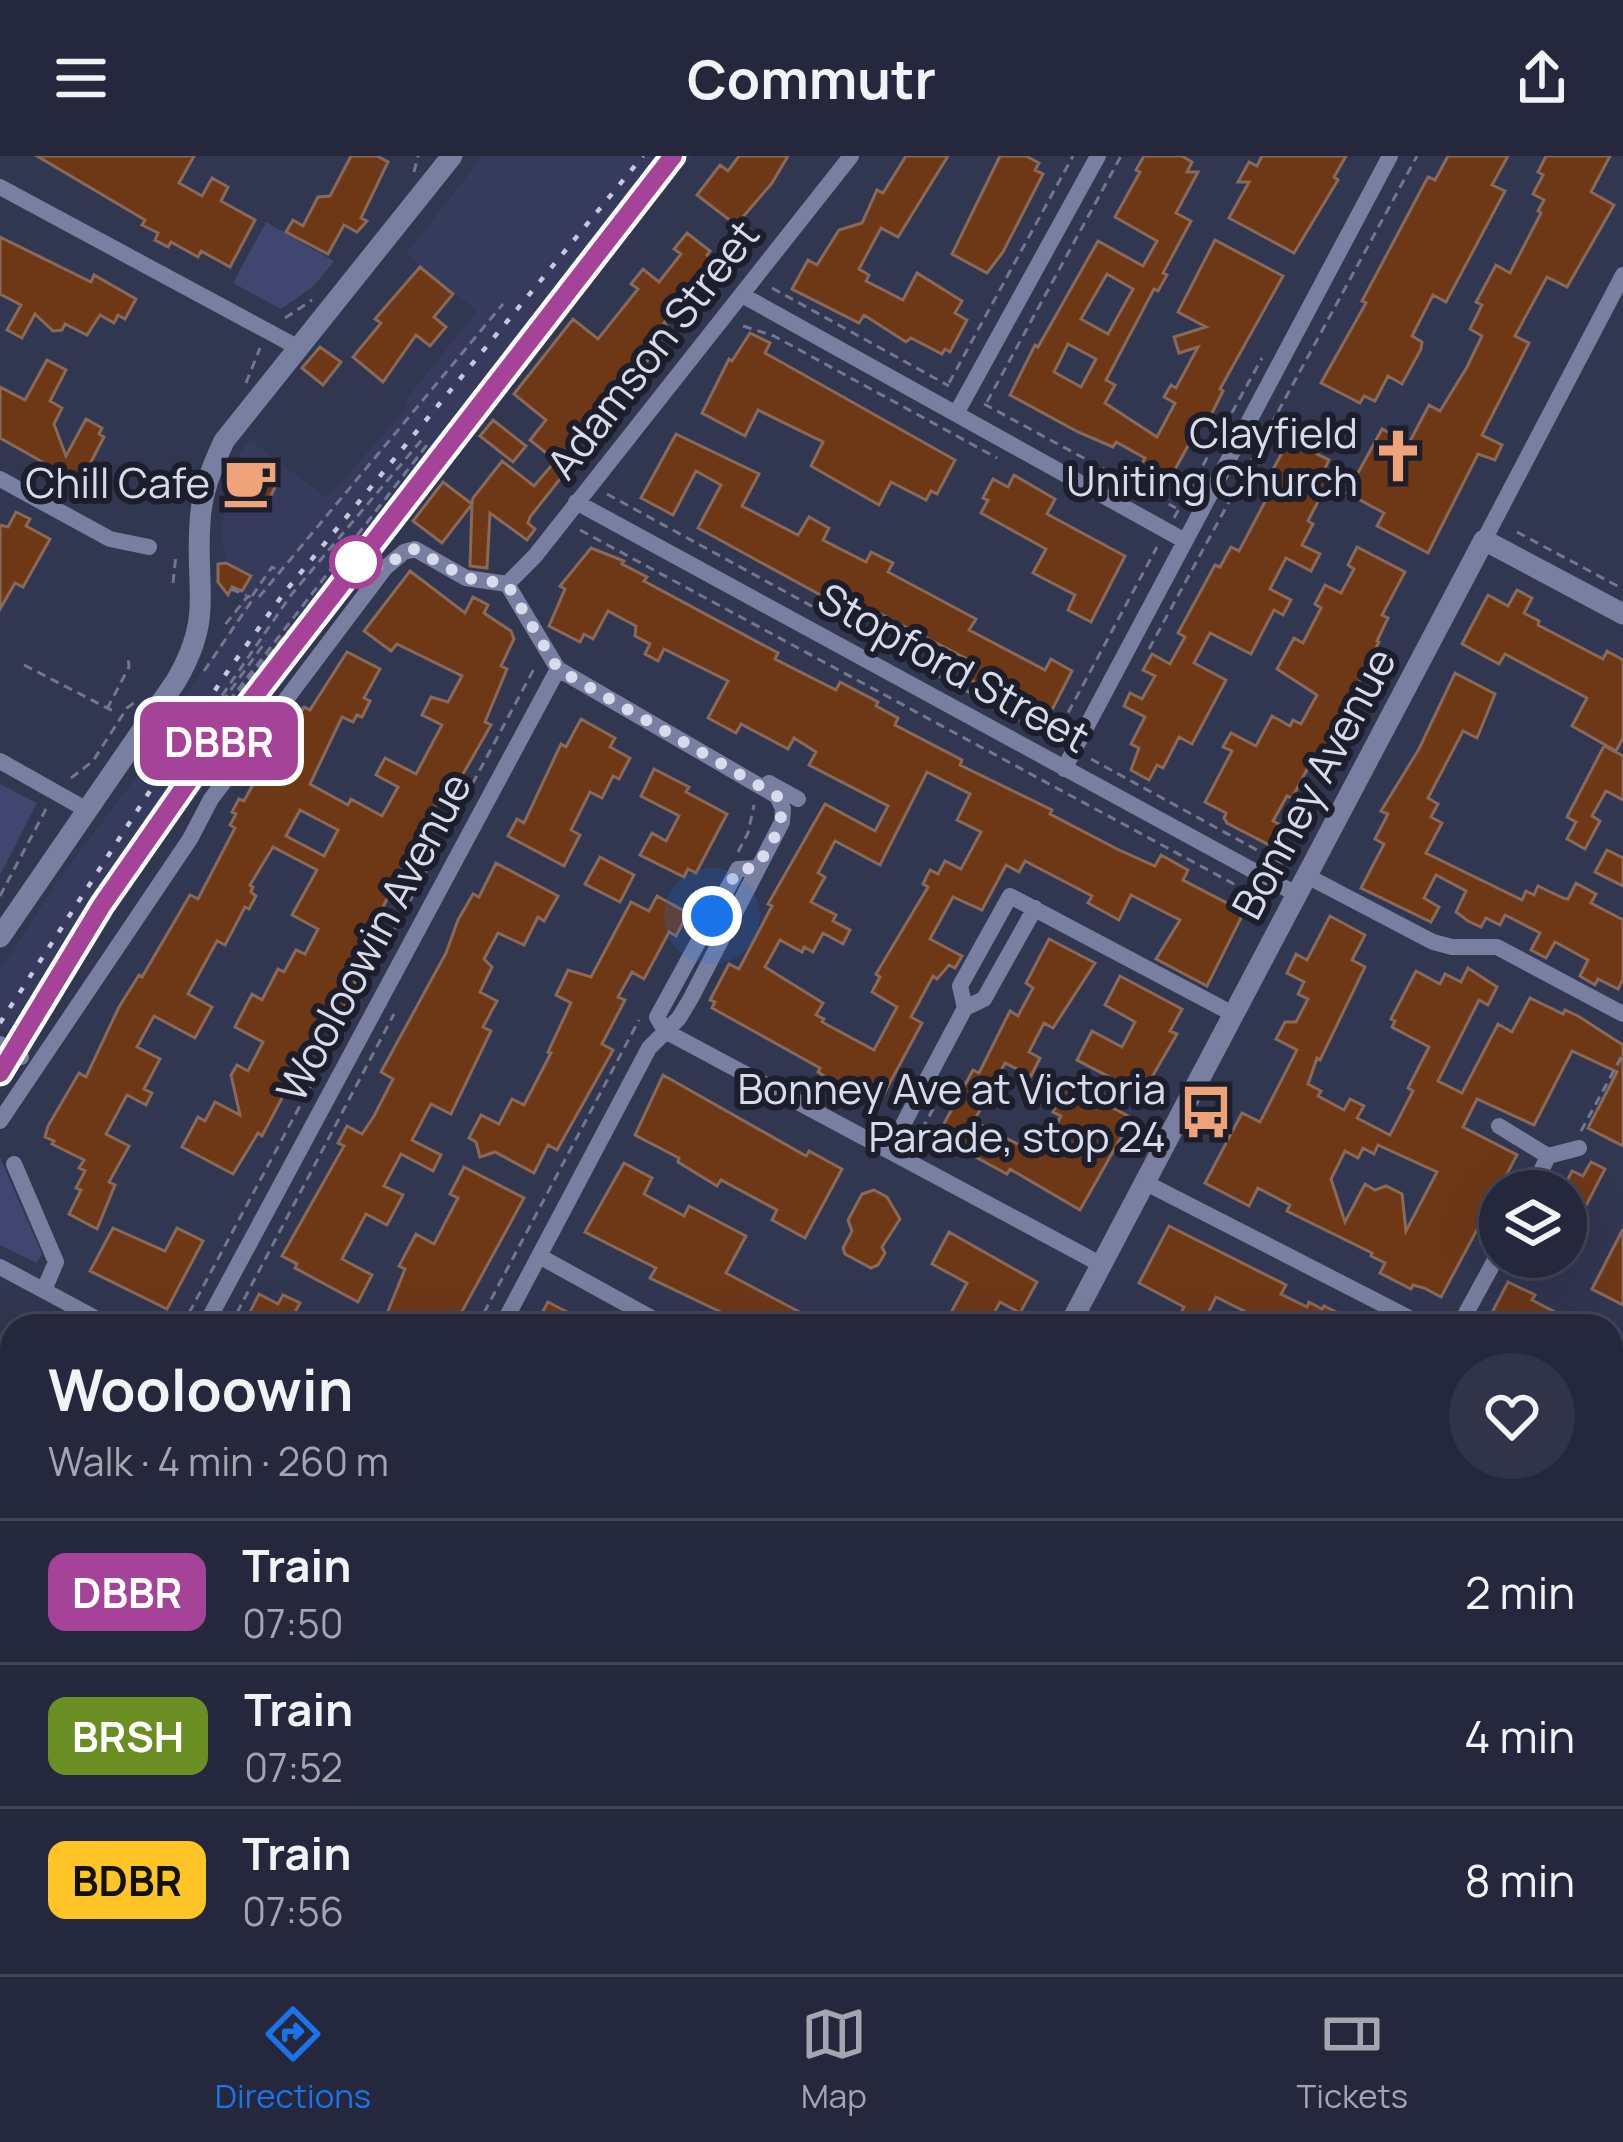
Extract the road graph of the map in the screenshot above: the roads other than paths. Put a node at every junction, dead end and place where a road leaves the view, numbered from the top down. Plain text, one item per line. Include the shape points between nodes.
1 (452, 156) edge
2 (850, 156) edge
3 (1098, 156) edge
4 (1390, 156) edge
5 (0, 187) edge
6 (1623, 275) edge
7 (742, 295) junction
8 (299, 348) junction
9 (957, 412) junction
10 (0, 479) edge
11 (576, 502) junction
12 (1484, 540) junction
13 (1185, 541) junction
14 (149, 547) dead end
15 (507, 584) junction
16 (1623, 614) edge
17 (558, 669) junction
18 (0, 761) edge
19 (1064, 769) junction
20 (87, 811) junction
21 (1298, 880) junction
22 (1035, 908) junction
23 (0, 937) edge
24 (965, 1008) junction
25 (1623, 1014) edge
26 (1235, 1015) junction
27 (665, 1031) junction
28 (0, 1045) edge
29 (38, 1067) junction
30 (0, 1121) edge
31 (1499, 1126) dead end
32 (1578, 1144) road end
33 (889, 1151) junction
34 (1548, 1156) junction
35 (14, 1164) dead end
36 (1542, 1170) edge
37 (1146, 1183) junction
38 (539, 1256) junction
39 (1102, 1265) junction
40 (0, 1267) edge
41 (1486, 1278) edge
42 (44, 1290) junction
43 (88, 1314) edge
44 (211, 1314) edge
45 (508, 1314) edge
46 (644, 1314) edge
47 (1075, 1314) edge
48 (1402, 1314) edge
49 (1466, 1314) edge

1 - 8 street
2 - 7 street, Adamson Street
3 - 9 street
4 - 13 street
5 - 8 street
6 - 12 street, Bonney Avenue
7 - 9 street
7 - 11 street, Adamson Street
8 - 20 street via 231,430 209,476 195,645
9 - 13 street
10 - 14 street via 110,538
11 - 15 street, Adamson Street
11 - 19 street, Stopford Street
12 - 16 street
12 - 21 street, Bonney Avenue
13 - 19 street
15 - 17 street
15 - 29 street via 466,578 415,549 385,568 211,799
17 - 27 street via 790,804 691,998
17 - 44 street, Wooloowin Avenue
18 - 20 street
19 - 21 street, Stopford Street
20 - 23 street
21 - 25 street, Stopford Street via 1433,942 1497,947
21 - 26 street, Bonney Avenue
22 - 24 street via 984,999
22 - 24 street via 1010,896 960,986
22 - 26 street
24 - 33 street
26 - 37 street, Bonney Avenue
27 - 33 street
27 - 38 street
28 - 29 street, bridge
29 - 30 street
31 - 34 street
32 - 34 street
33 - 39 street
34 - 36 street
35 - 42 street via 56,1262
37 - 39 street, Bonney Avenue
37 - 48 street
38 - 45 street
38 - 46 street
39 - 47 street, Bonney Avenue
40 - 42 street
41 - 49 street
42 - 43 street

